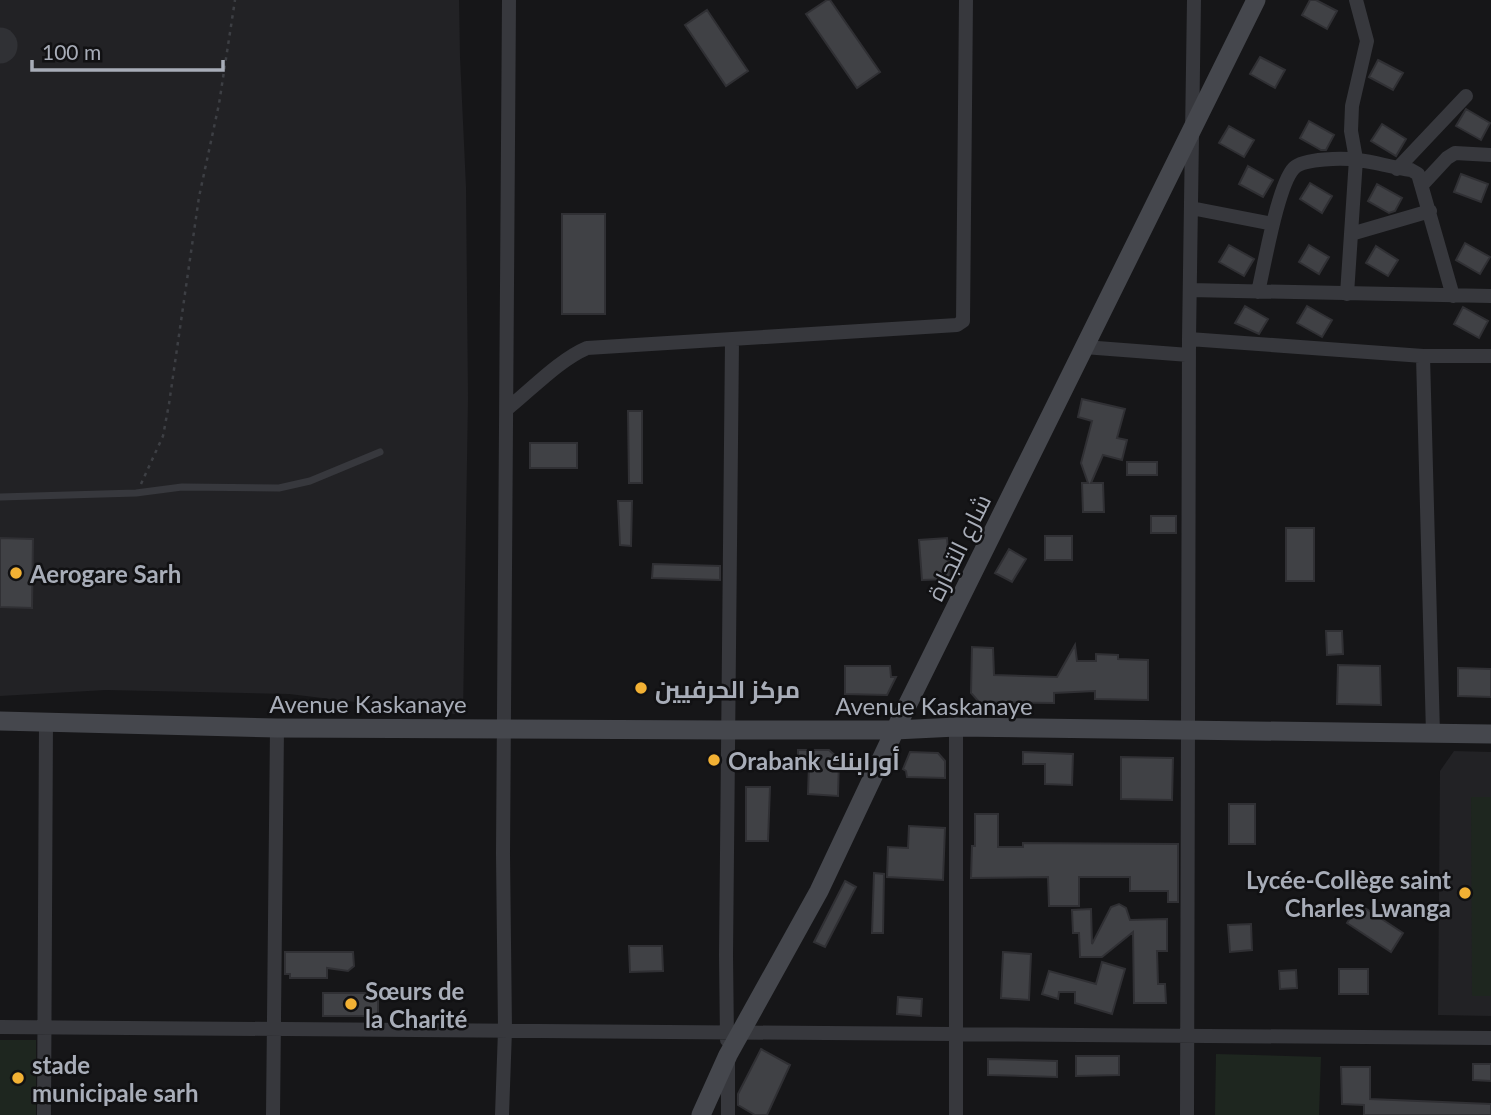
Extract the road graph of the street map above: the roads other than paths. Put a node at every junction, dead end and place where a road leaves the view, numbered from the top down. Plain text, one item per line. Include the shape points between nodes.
1 (509, 0) edge
2 (966, 0) edge
3 (1194, 0) edge
4 (1256, 0) edge
5 (1356, 0) edge
6 (1465, 96) dead end
7 (1193, 127) junction
8 (1491, 155) edge
9 (1356, 159) junction
10 (1397, 169) junction
11 (1422, 185) junction
12 (1191, 208) junction
13 (1430, 211) junction
14 (1273, 224) junction
15 (1351, 234) junction
16 (1190, 290) junction
17 (1258, 292) junction
18 (1347, 294) junction
19 (1453, 296) junction
20 (1491, 296) edge
21 (1189, 339) junction
22 (732, 341) junction
23 (1084, 347) junction
24 (1189, 355) junction
25 (1491, 355) edge
26 (1423, 356) junction
27 (507, 409) junction
28 (380, 452) dead end
29 (0, 497) edge
30 (0, 721) edge
31 (46, 722) junction
32 (956, 726) junction
33 (277, 728) junction
34 (504, 728) junction
35 (728, 730) junction
36 (895, 730) junction
37 (1189, 731) junction
38 (1433, 734) junction
39 (1491, 734) edge
40 (44, 1026) junction
41 (0, 1027) edge
42 (274, 1028) junction
43 (505, 1030) junction
44 (734, 1031) junction
45 (956, 1035) junction
46 (1187, 1037) junction
47 (1491, 1038) edge
48 (728, 1055) junction
49 (44, 1115) edge
50 (273, 1115) edge
51 (502, 1115) edge
52 (701, 1115) edge
53 (728, 1115) edge
54 (956, 1115) edge
55 (1187, 1115) edge

1 - 27 street
2 - 22 street via 963,321
3 - 7 street
4 - 7 street, شارع التجارة
5 - 9 street via 1367,41 1352,106
6 - 10 street
7 - 12 street
7 - 23 street, شارع التجارة
8 - 11 street via 1455,153
9 - 10 street
9 - 14 street via 1308,161 1294,168
9 - 15 street
10 - 11 street via 1418,174
11 - 13 street
12 - 14 street
12 - 16 street
13 - 15 street
13 - 19 street
14 - 17 street
15 - 18 street
16 - 17 street
16 - 21 street
17 - 18 street
18 - 19 street
19 - 20 street
21 - 24 street
21 - 26 street
22 - 27 street via 587,348 568,356
22 - 35 street
23 - 24 street
23 - 36 street, شارع التجارة
24 - 37 street
25 - 26 street
26 - 38 street
27 - 34 street
28 - 29 lane via 310,481 279,488 182,487
30 - 31 street, Avenue Kaskanaye
31 - 33 street, Avenue Kaskanaye
31 - 40 street
32 - 36 street, Avenue Kaskanaye
32 - 37 street, Avenue Kaskanaye
32 - 45 street
33 - 34 street, Avenue Kaskanaye
33 - 42 street
34 - 35 street, Avenue Kaskanaye
34 - 43 street
35 - 36 street, Avenue Kaskanaye
35 - 44 street
36 - 44 street, شارع التجارة via 819,891
37 - 38 street, Avenue Kaskanaye
37 - 46 street
38 - 39 street, Avenue Kaskanaye
40 - 41 street
40 - 42 street
40 - 49 street
42 - 43 street
42 - 50 street
43 - 44 street
43 - 51 street
44 - 45 street
44 - 48 street, شارع التجارة
45 - 46 street
45 - 54 street
46 - 47 street
46 - 55 street
48 - 52 street, شارع التجارة
48 - 53 street

